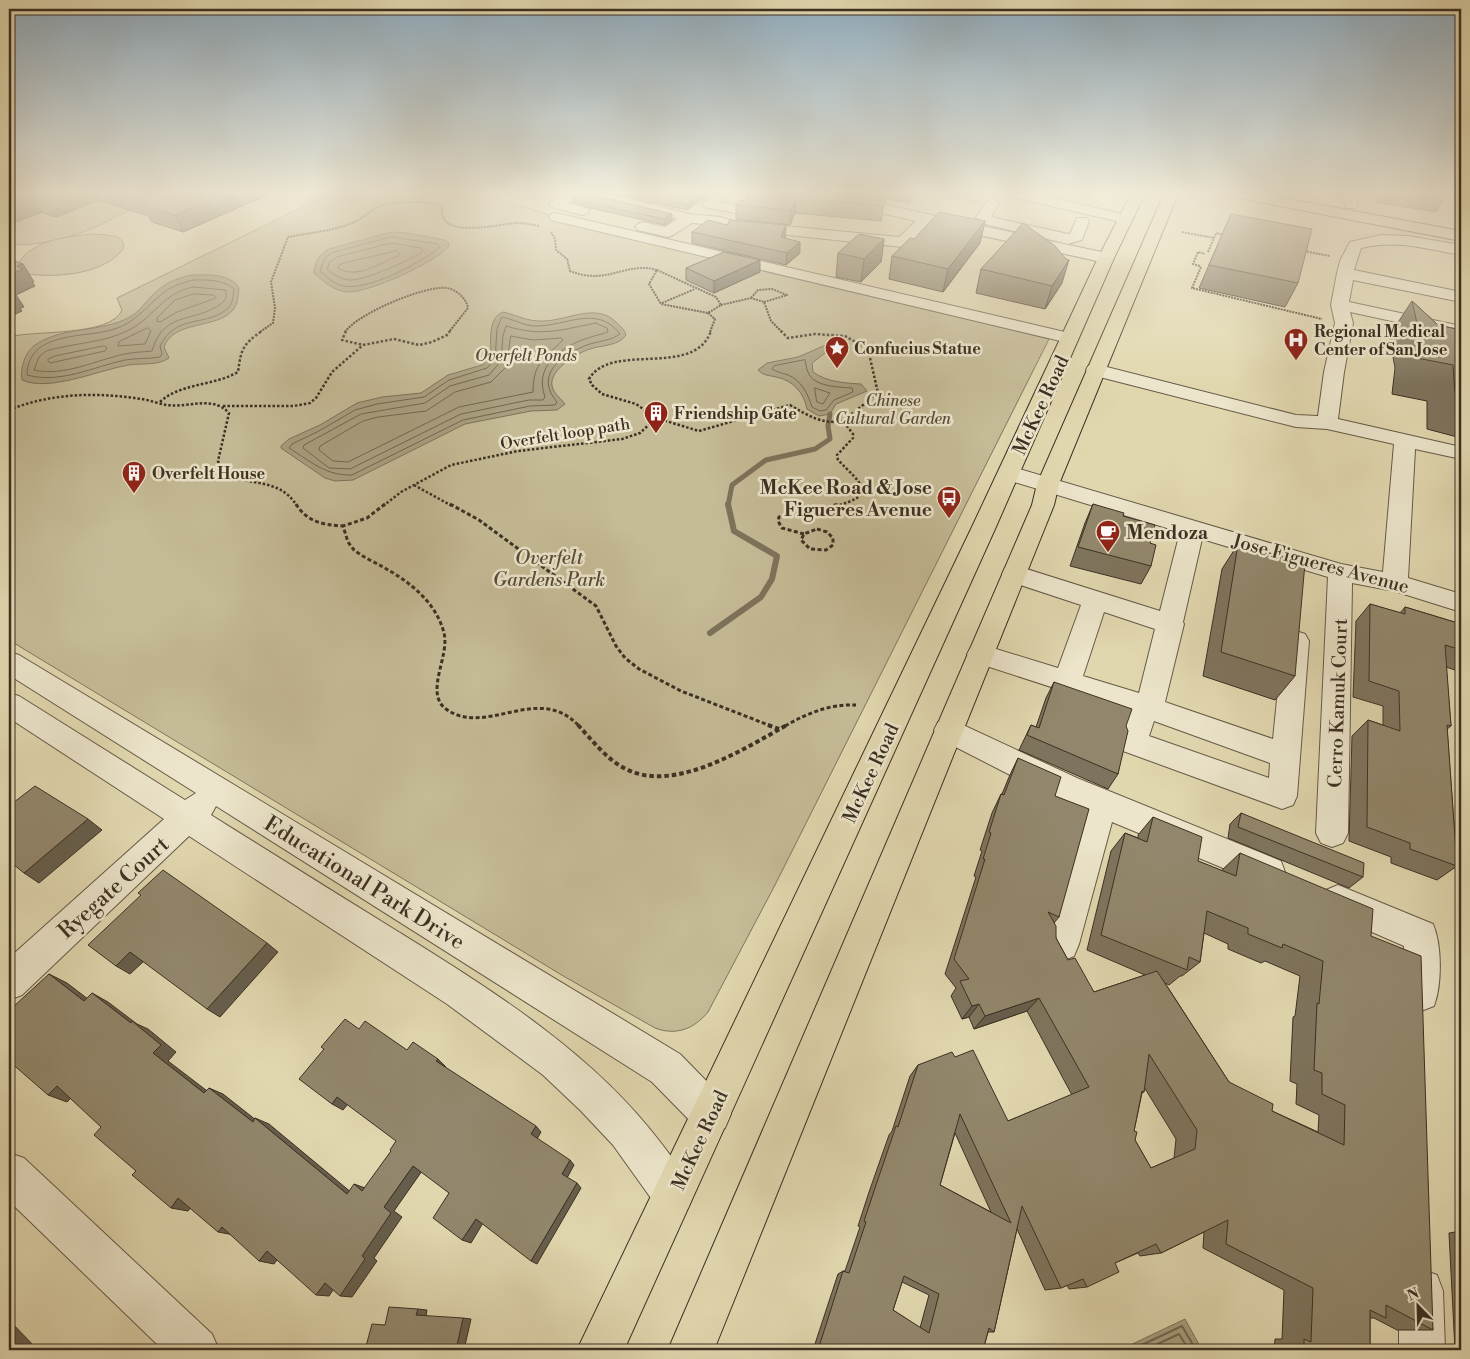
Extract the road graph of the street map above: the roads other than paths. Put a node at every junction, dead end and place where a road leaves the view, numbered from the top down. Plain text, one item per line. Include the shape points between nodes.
1 (707, 257) edge
2 (1072, 257) edge
3 (1122, 257) edge
4 (1128, 257) edge
5 (1350, 257) edge
6 (1119, 270) junction
7 (1345, 273) junction
8 (1461, 297) edge
9 (1340, 305) junction
10 (1461, 331) edge
11 (1070, 338) junction
12 (1098, 364) junction
13 (1327, 423) junction
14 (1405, 440) junction
15 (1461, 453) edge
16 (1009, 473) junction
17 (1048, 484) junction
18 (1193, 527) junction
19 (1340, 572) junction
20 (1014, 574) junction
21 (1395, 583) junction
22 (1096, 600) junction
23 (1461, 603) edge
24 (1298, 620) edge
25 (1171, 624) junction
26 (980, 654) junction
27 (9, 662) edge
28 (1067, 683) junction
29 (9, 704) edge
30 (1149, 708) junction
31 (948, 730) junction
32 (1286, 756) junction
33 (215, 790) junction
34 (1102, 803) junction
35 (188, 818) junction
36 (1332, 833) dead end
37 (1062, 944) edge
38 (9, 982) edge
39 (1421, 1024) edge
40 (711, 1114) junction
41 (9, 1173) edge
42 (673, 1193) junction
43 (1421, 1252) edge
44 (196, 1350) edge
45 (600, 1350) edge
46 (691, 1350) edge
47 (1422, 1350) edge

1 - 11 street
2 - 6 street
3 - 6 main road, McKee Road
4 - 6 main road, McKee Road
5 - 7 street
6 - 11 main road, McKee Road
6 - 12 main road, McKee Road
7 - 8 street
7 - 9 street
9 - 10 street
9 - 13 street via 1344,323
11 - 16 main road, McKee Road
12 - 13 street via 1296,421
12 - 17 main road, McKee Road
13 - 14 street
14 - 15 street
14 - 21 street
16 - 17 street, Jose Figueres Avenue
16 - 40 main road, McKee Road
17 - 18 street, Jose Figueres Avenue
17 - 20 main road, McKee Road via 1043,505
18 - 19 street, Jose Figueres Avenue via 1302,571
18 - 25 street
19 - 21 street, Jose Figueres Avenue
19 - 36 street, Cerro Kamuk Court
20 - 22 street
20 - 26 main road, McKee Road
21 - 23 street, Jose Figueres Avenue
22 - 25 street
22 - 28 street
24 - 32 street
25 - 30 street
26 - 28 street
26 - 31 main road, McKee Road
27 - 33 street, Educational Park Drive
28 - 30 street
29 - 35 street, Educational Park Drive
30 - 32 street
30 - 32 street via 1139,718 1133,742 1282,796
31 - 34 street via 990,753
31 - 46 main road, McKee Road
33 - 35 street, Ryegate Court
33 - 40 street, Educational Park Drive via 666,1068
34 - 37 street
34 - 39 street via 1421,936
35 - 38 street, Ryegate Court
35 - 42 street, Educational Park Drive via 460,991 556,1062 627,1132
40 - 42 main road, McKee Road
41 - 44 street
42 - 45 main road, McKee Road
43 - 47 street

